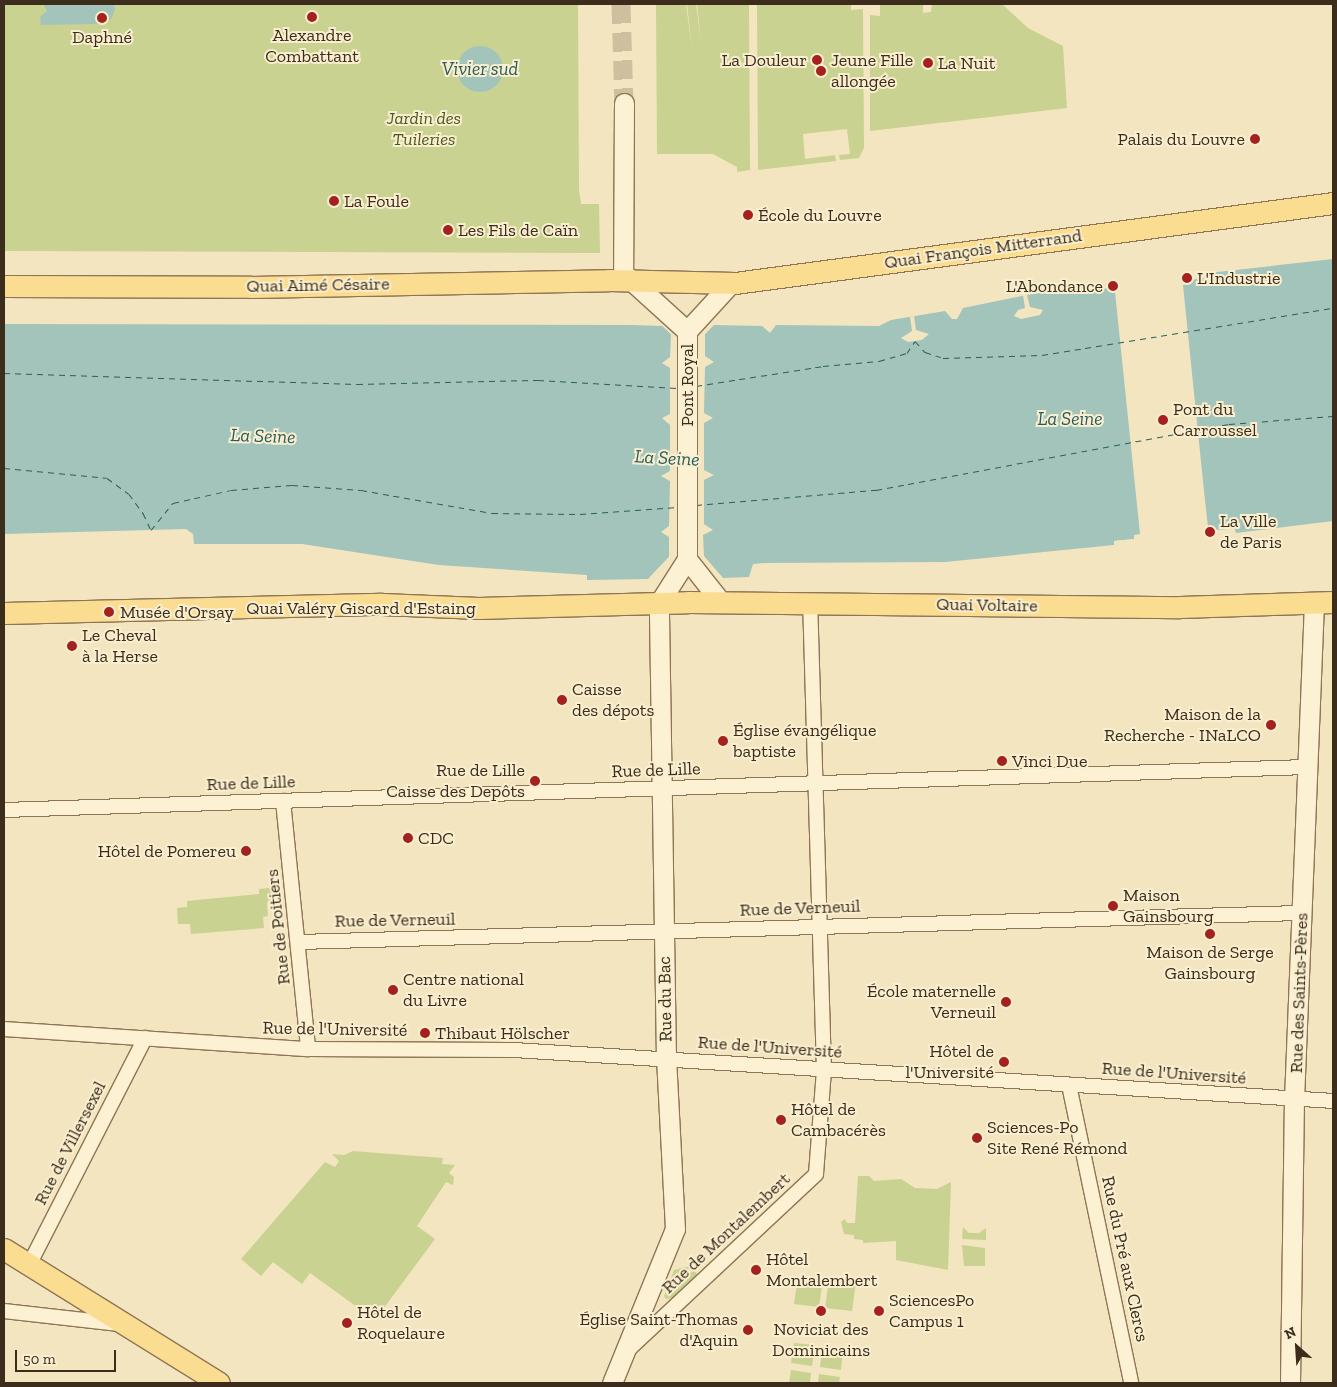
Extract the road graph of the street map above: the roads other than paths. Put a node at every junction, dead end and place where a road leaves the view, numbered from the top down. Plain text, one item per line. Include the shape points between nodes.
1 (624, 103) tunnel mouth
2 (1333, 203) edge
3 (632, 281) junction
4 (730, 284) junction
5 (4, 286) edge
6 (687, 331) junction
7 (686, 559) junction
8 (721, 602) junction
9 (659, 603) junction
10 (810, 603) junction
11 (1324, 603) edge
12 (4, 613) edge
13 (1309, 767) junction
14 (815, 783) junction
15 (662, 788) junction
16 (283, 801) junction
17 (4, 810) edge
18 (1302, 913) junction
19 (819, 926) junction
20 (664, 932) junction
21 (299, 942) junction
22 (4, 1029) edge
23 (145, 1038) junction
24 (308, 1049) junction
25 (666, 1058) junction
26 (824, 1070) junction
27 (1069, 1085) junction
28 (1294, 1100) junction
29 (1333, 1101) edge
30 (4, 1249) edge
31 (29, 1265) junction
32 (4, 1311) edge
33 (125, 1325) junction
34 (624, 1353) junction
35 (219, 1383) edge
36 (612, 1383) edge
37 (1134, 1383) edge
38 (1290, 1383) edge

1 - 3 main road via 623,273
2 - 4 main road, Quai François Mitterrand
3 - 4 main road, Quai François Mitterrand
3 - 5 main road, Quai Aimé Césaire via 251,287
3 - 6 main road, Pont Royal
4 - 6 main road, Pont Royal
6 - 7 main road, Pont Royal
7 - 8 main road
7 - 9 main road
8 - 9 main road, Quai Voltaire
8 - 10 main road, Quai Voltaire
9 - 12 main road, Quai Valéry Giscard d'Estaing via 479,608 382,604
9 - 15 main road, Rue du Bac
10 - 11 main road, Quai Voltaire via 1173,607
10 - 14 street
11 - 13 main road, Rue des Saints-Pères
13 - 14 street, Rue de Lille
13 - 18 main road, Rue des Saints-Pères
14 - 15 street, Rue de Lille
14 - 19 street
15 - 16 street, Rue de Lille
15 - 20 main road, Rue du Bac
16 - 17 street, Rue de Lille
16 - 21 street, Rue de Poitiers
18 - 19 street, Rue de Verneuil
18 - 28 main road, Rue des Saints-Pères
19 - 20 street, Rue de Verneuil
19 - 26 street
20 - 21 street, Rue de Verneuil
20 - 25 main road, Rue du Bac
21 - 24 street, Rue de Poitiers
22 - 23 street, Rue de l'Université
23 - 24 street, Rue de l'Université
23 - 31 street, Rue de Villersexel
24 - 25 street, Rue de l'Université via 514,1050
25 - 26 street, Rue de l'Université
25 - 34 main road, Rue du Bac via 675,1229
26 - 27 street, Rue de l'Université
26 - 34 street, Rue de Montalembert via 816,1174
27 - 28 street, Rue de l'Université
27 - 37 street, Rue du Pré aux Clercs
28 - 29 street, Rue de l'Université
28 - 38 main road, Rue des Saints-Pères
30 - 31 main road
31 - 33 main road
32 - 33 street
33 - 35 main road
34 - 36 main road, Rue du Bac

